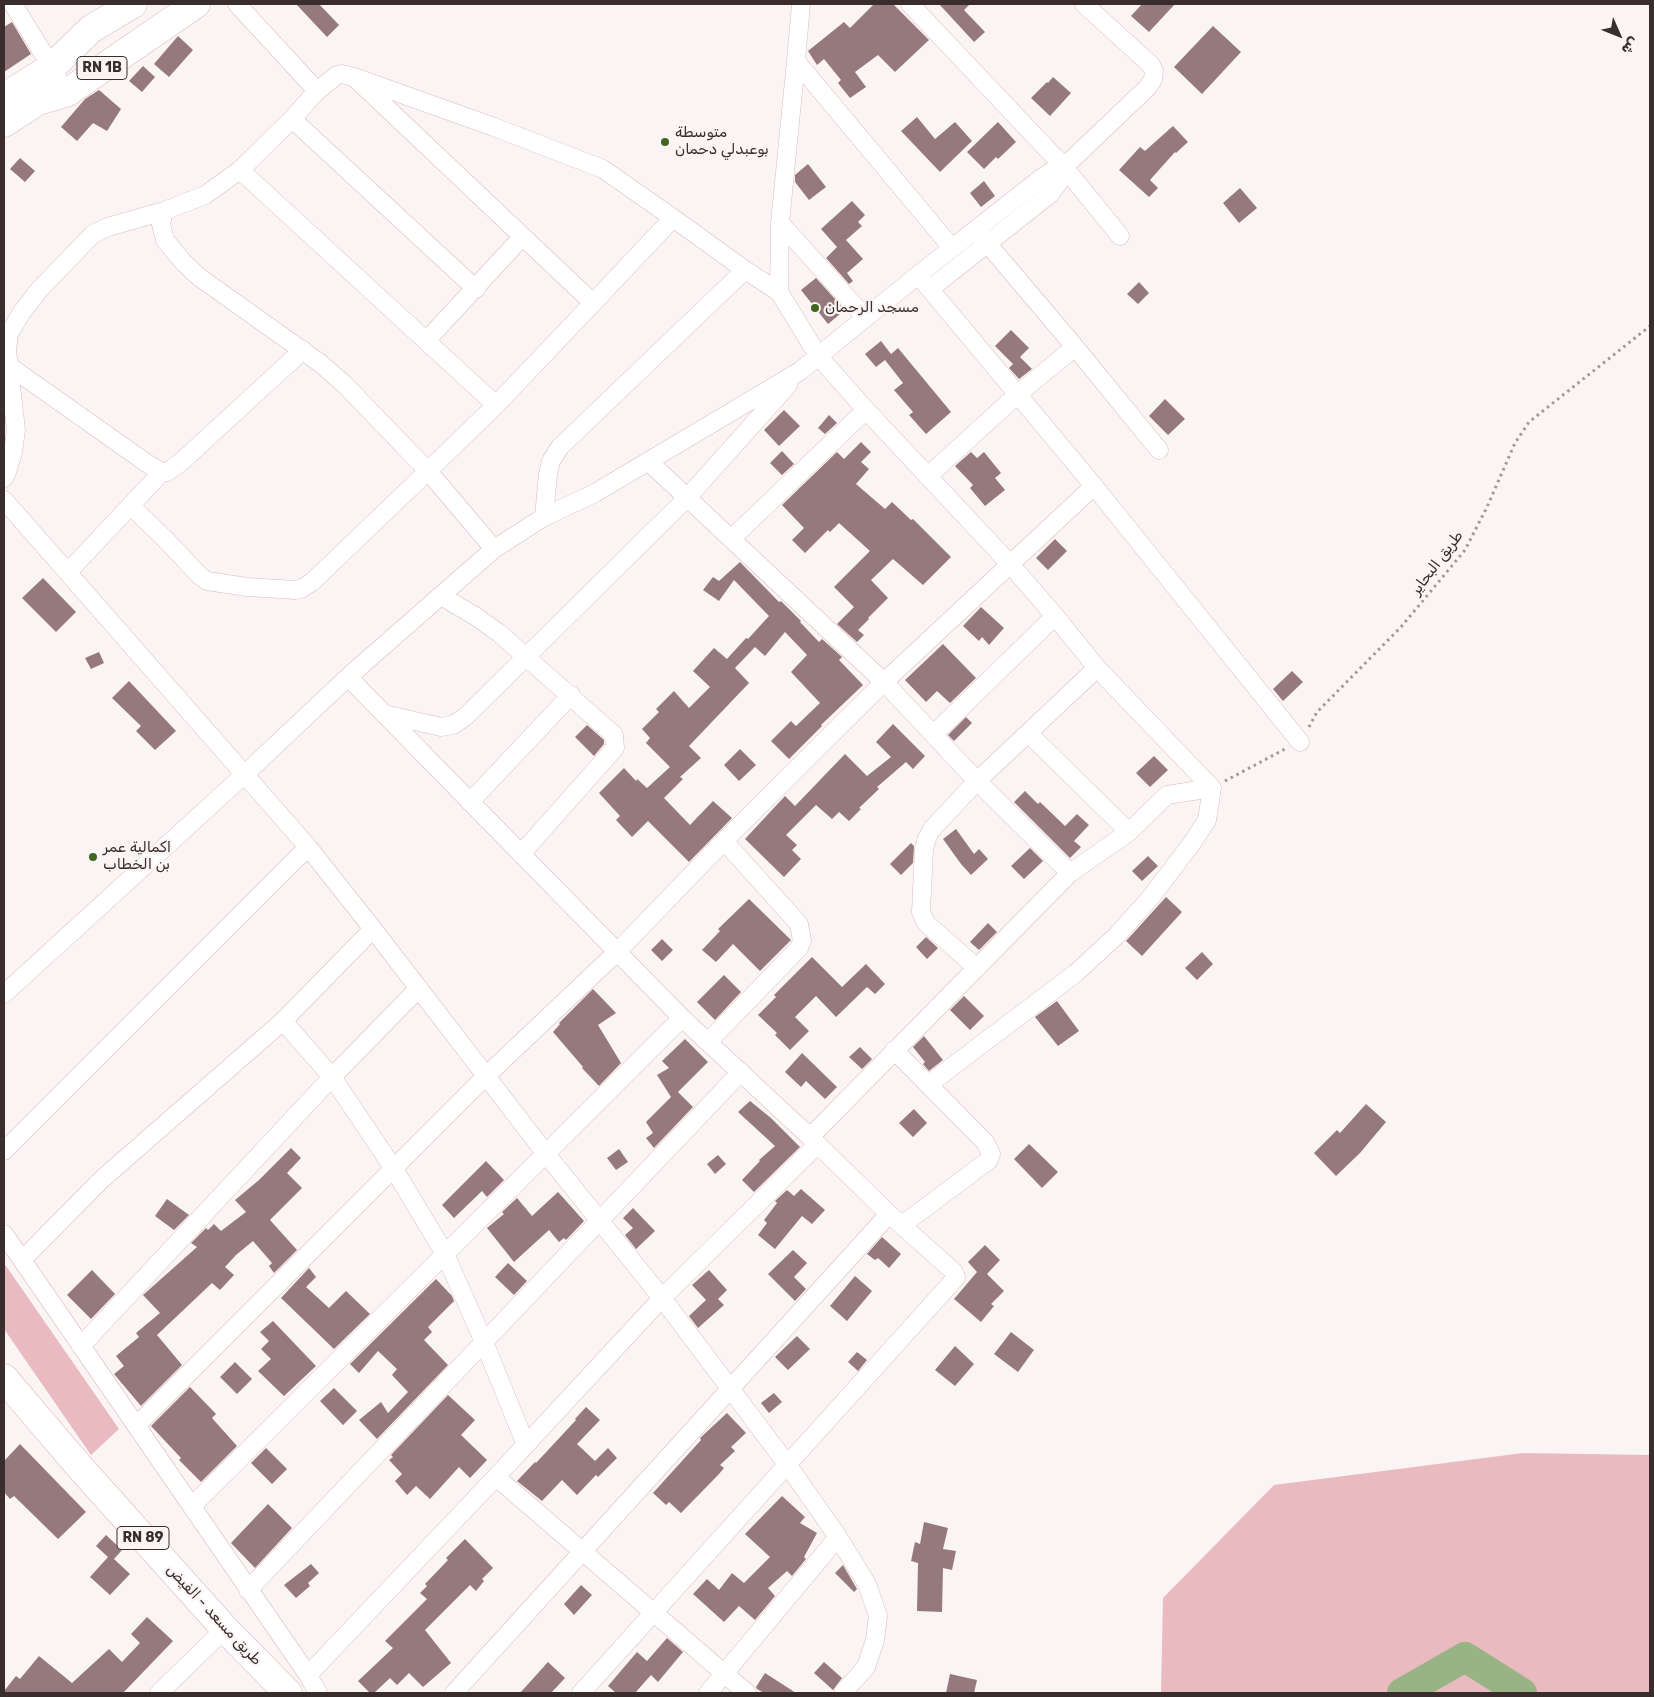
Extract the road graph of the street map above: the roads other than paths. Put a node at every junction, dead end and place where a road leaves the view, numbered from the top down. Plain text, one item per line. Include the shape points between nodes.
1 (13, 4) edge
2 (134, 4) edge
3 (196, 4) edge
4 (237, 4) edge
5 (801, 4) edge
6 (910, 4) edge
7 (1084, 4) edge
8 (796, 61) junction
9 (52, 67) junction
10 (354, 76) junction
11 (317, 90) junction
12 (68, 92) junction
13 (4, 97) edge
14 (292, 119) junction
15 (4, 123) edge
16 (1064, 166) junction
17 (240, 170) junction
18 (164, 211) junction
19 (673, 218) junction
20 (780, 223) junction
21 (976, 230) junction
22 (1120, 236) dead end
23 (522, 237) junction
24 (988, 244) junction
25 (952, 248) junction
26 (745, 270) junction
27 (918, 275) junction
28 (476, 289) junction
29 (930, 289) junction
30 (779, 292) junction
31 (593, 303) junction
32 (865, 317) junction
33 (426, 341) junction
34 (1075, 347) junction
35 (303, 350) junction
36 (819, 357) junction
37 (9, 366) junction
38 (800, 371) junction
39 (1018, 394) junction
40 (496, 405) junction
41 (866, 410) junction
42 (1159, 450) dead end
43 (648, 461) junction
44 (428, 471) junction
45 (162, 472) junction
46 (928, 476) junction
47 (4, 478) edge
48 (1094, 486) junction
49 (687, 498) junction
50 (4, 500) edge
51 (130, 506) junction
52 (544, 517) junction
53 (731, 539) junction
54 (494, 549) junction
55 (1010, 564) junction
56 (68, 572) junction
57 (441, 596) junction
58 (1055, 616) junction
59 (527, 657) junction
60 (1097, 668) junction
61 (348, 677) junction
62 (884, 682) junction
63 (571, 695) junction
64 (383, 714) junction
65 (1028, 733) junction
66 (934, 734) junction
67 (1300, 742) road end
68 (246, 774) junction
69 (976, 781) junction
70 (1212, 788) junction
71 (470, 802) junction
72 (1129, 832) junction
73 (724, 841) junction
74 (308, 847) junction
75 (521, 854) junction
76 (1070, 874) junction
77 (373, 929) junction
78 (617, 952) junction
79 (977, 968) junction
80 (419, 988) junction
81 (4, 994) edge
82 (682, 1018) junction
83 (283, 1021) junction
84 (708, 1042) junction
85 (894, 1050) junction
86 (741, 1072) junction
87 (487, 1076) junction
88 (332, 1077) junction
89 (929, 1084) junction
90 (813, 1141) junction
91 (4, 1151) edge
92 (546, 1154) junction
93 (394, 1169) junction
94 (896, 1220) junction
95 (599, 1221) junction
96 (4, 1234) edge
97 (446, 1254) junction
98 (22, 1260) junction
99 (662, 1298) junction
100 (484, 1342) junction
101 (81, 1346) junction
102 (4, 1378) edge
103 (730, 1389) junction
104 (136, 1426) junction
105 (526, 1444) junction
106 (788, 1464) junction
107 (496, 1478) junction
108 (192, 1506) junction
109 (838, 1537) junction
110 (582, 1552) junction
111 (248, 1590) junction
112 (653, 1613) junction
113 (225, 1629) junction
114 (724, 1674) junction
115 (308, 1675) junction
116 (159, 1693) edge
117 (288, 1693) edge
118 (318, 1693) edge
119 (454, 1693) edge
120 (581, 1693) edge
121 (708, 1693) edge
122 (747, 1693) edge
123 (843, 1693) edge

1 - 9 street
2 - 9 main road, RN 1B via 91,29
3 - 12 main road, RN 1B
4 - 11 street
5 - 8 street
6 - 16 street
7 - 16 street via 1151,65 1154,72 1148,87
8 - 20 street
8 - 25 street
9 - 12 street
9 - 13 main road, RN 1B
10 - 11 street via 337,75
10 - 19 street via 603,170
10 - 23 street
11 - 14 street
12 - 15 main road, RN 1B via 38,101
14 - 17 street
14 - 28 street
16 - 21 street via 1040,179
16 - 22 street
16 - 24 street via 1059,182 1050,194
17 - 18 street via 205,195
17 - 33 street
18 - 35 street via 161,224 164,240 182,262
18 - 37 street via 108,227 93,234 80,246 22,312 9,334
19 - 26 street
19 - 31 street
20 - 30 street
20 - 32 street
21 - 24 street
21 - 25 street
23 - 28 street
23 - 31 street
24 - 29 street
24 - 34 street
25 - 27 street
26 - 30 street
26 - 52 street via 560,447 548,474
27 - 29 street
27 - 32 street
28 - 33 street
29 - 39 street
30 - 36 street
31 - 40 street
32 - 36 street
33 - 40 street
34 - 39 street
34 - 42 street
35 - 44 street via 344,384
35 - 45 street via 180,463
36 - 38 street
36 - 41 street
37 - 45 street
37 - 47 street via 16,430
38 - 43 street
38 - 49 street
39 - 46 street
39 - 48 street
40 - 44 street
41 - 46 street
41 - 53 street
43 - 49 street
43 - 52 street via 594,493
44 - 51 street via 312,582 295,590 207,581
44 - 54 street
45 - 51 street
46 - 55 street
48 - 55 street
48 - 67 street
49 - 53 street
49 - 59 street
50 - 56 street
51 - 56 street
52 - 54 street
53 - 62 street
54 - 57 street
55 - 58 street
55 - 62 street
56 - 68 street
57 - 59 street via 475,616
57 - 61 street
58 - 60 street
58 - 66 street
59 - 63 street
59 - 64 street via 453,725 441,727
60 - 65 street
60 - 70 street
61 - 64 street
61 - 68 street
62 - 66 street
62 - 73 street
63 - 71 street
63 - 75 street via 614,735 615,748
64 - 71 street
65 - 69 street
65 - 72 street
66 - 69 street
68 - 74 street
68 - 81 street
69 - 76 street
69 - 79 street via 926,838 921,912 926,923
70 - 72 street via 1167,795
70 - 89 street via 1208,820 1156,890 1117,935 1076,973
71 - 75 street
72 - 76 street
73 - 78 street
73 - 84 street via 799,924 802,941 799,948
74 - 77 street
74 - 91 street
75 - 78 street
76 - 79 street
77 - 80 street
77 - 83 street
78 - 82 street
78 - 87 street
79 - 85 street
80 - 87 street
80 - 88 street
82 - 84 street
82 - 92 street
83 - 88 street
83 - 98 street via 101,1180
84 - 86 street
85 - 89 street
85 - 90 street
86 - 90 street
86 - 95 street
87 - 92 street
87 - 93 street
88 - 93 street
88 - 101 street
89 - 94 street via 985,1142 992,1154 989,1160
90 - 94 street
90 - 99 street
92 - 95 street
92 - 97 street
93 - 97 street
93 - 104 street
94 - 103 street
94 - 106 street via 956,1277
95 - 99 street
95 - 100 street
96 - 98 street
97 - 100 street
97 - 108 street
98 - 101 street
99 - 103 street
99 - 105 street
100 - 105 street
100 - 111 street
101 - 104 street
102 - 113 main road, طريق مسعد - الفيض / RN 89
103 - 106 street
103 - 110 street
104 - 108 street
105 - 107 street
106 - 109 street
106 - 112 street
107 - 110 street
107 - 115 street
108 - 111 street
109 - 114 street
109 - 123 street via 867,1584 878,1616 875,1640 866,1667
110 - 112 street
110 - 119 street
111 - 115 street
112 - 114 street
112 - 120 street
113 - 116 street
113 - 117 main road, طريق مسعد - الفيض / RN 89
114 - 121 street
114 - 122 street
115 - 118 street

